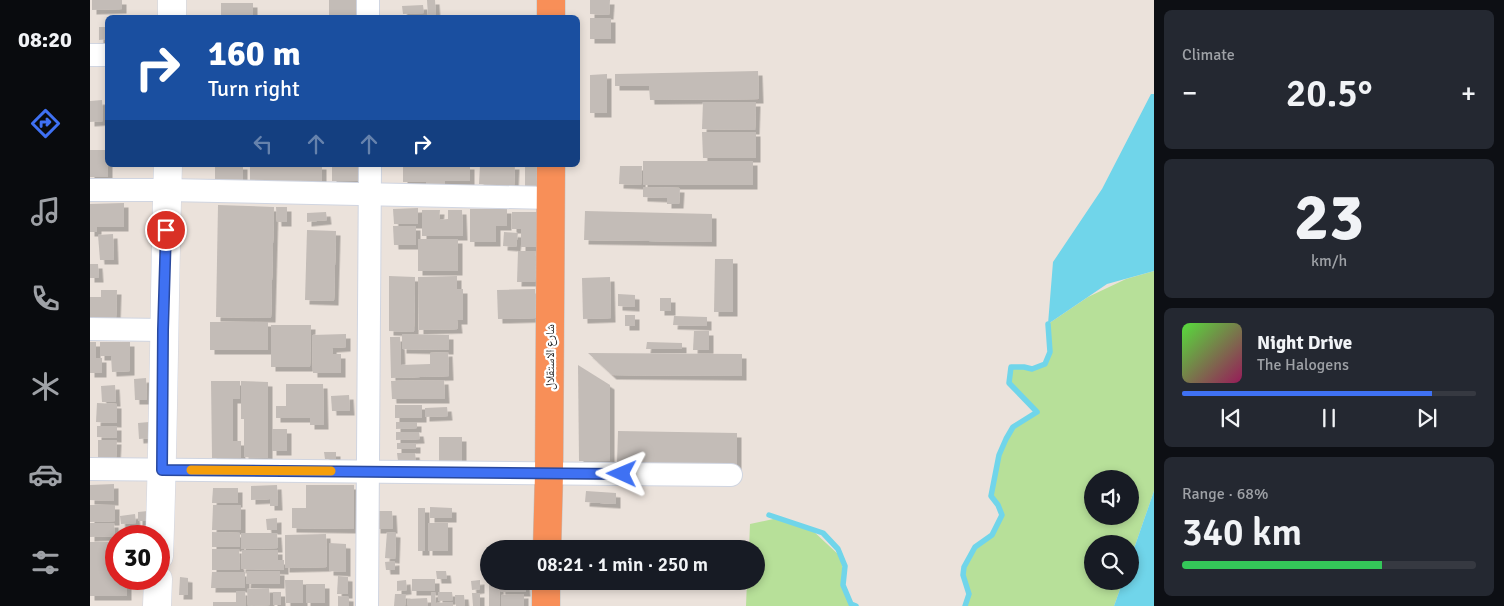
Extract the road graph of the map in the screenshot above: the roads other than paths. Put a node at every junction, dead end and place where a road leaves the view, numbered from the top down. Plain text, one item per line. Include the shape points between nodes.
1 (172, 0) edge
2 (368, 0) edge
3 (551, 0) edge
4 (172, 15) edge
5 (368, 15) edge
6 (551, 15) edge
7 (90, 55) edge
8 (105, 55) edge
9 (370, 167) edge
10 (551, 167) edge
11 (168, 178) edge
12 (90, 190) edge
13 (371, 194) junction
14 (551, 198) junction
15 (90, 329) edge
16 (163, 330) junction
17 (90, 469) edge
18 (162, 470) junction
19 (368, 472) junction
20 (549, 474) junction
21 (731, 475) dead end
22 (160, 525) edge
23 (547, 540) edge
24 (158, 590) edge
25 (546, 590) edge
26 (157, 606) edge
27 (367, 606) edge
28 (546, 606) edge

1 - 4 street
2 - 5 street
3 - 6 highway
7 - 8 street
9 - 13 street
10 - 14 highway, شارع الاستقلال
11 - 12 street
11 - 13 street
11 - 16 street
13 - 14 street
13 - 19 street
14 - 20 highway, شارع الاستقلال
15 - 16 street
16 - 18 street
17 - 18 street
18 - 19 street
18 - 22 street
19 - 20 street
19 - 27 street
20 - 21 street
20 - 23 highway, شارع الاستقلال
24 - 26 street
25 - 28 highway

